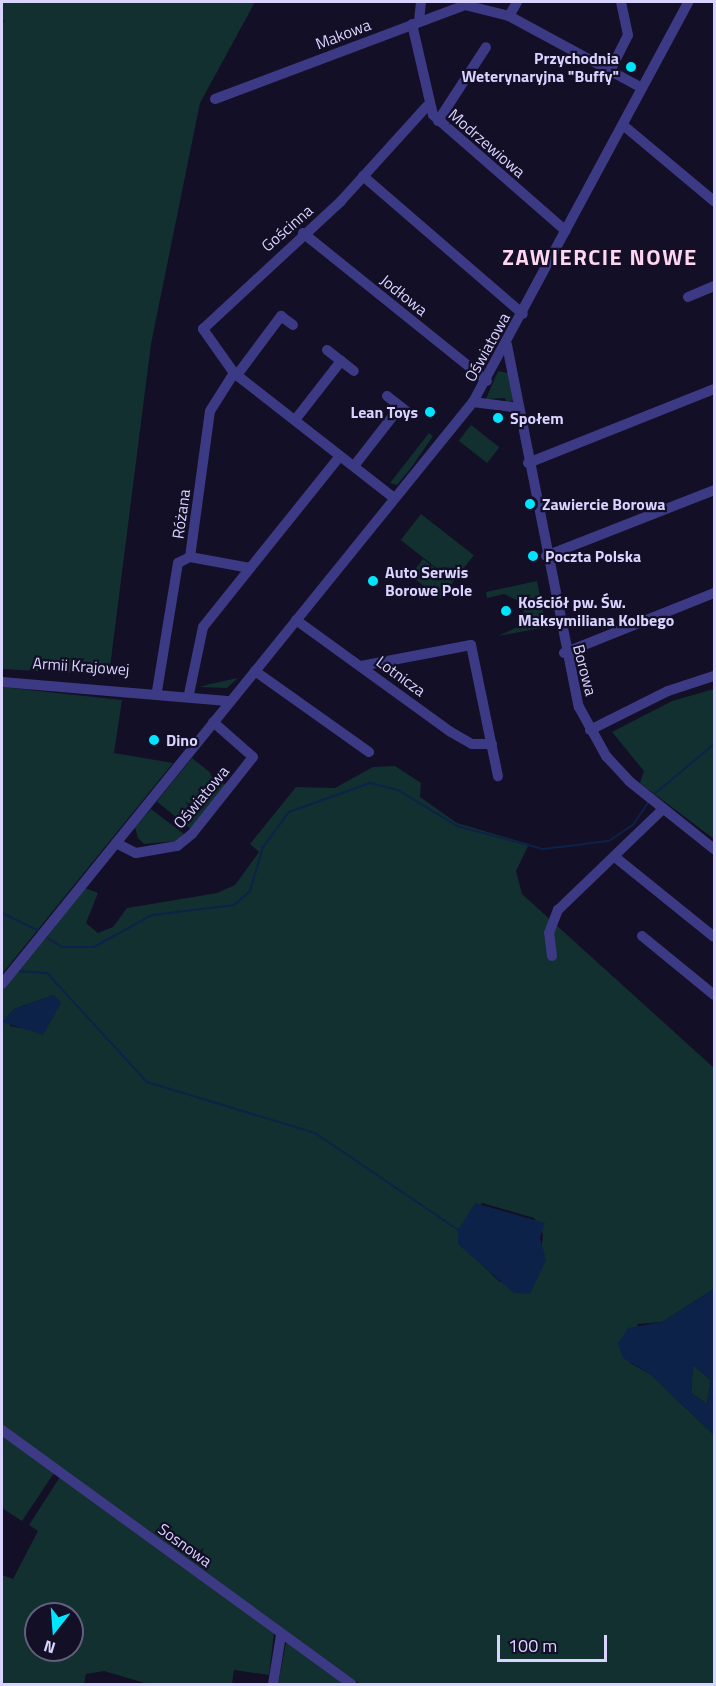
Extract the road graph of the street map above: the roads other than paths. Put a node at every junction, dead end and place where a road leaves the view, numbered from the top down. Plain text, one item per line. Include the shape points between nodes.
1 (421, 2) edge
2 (517, 2) edge
3 (621, 2) edge
4 (688, 2) edge
5 (508, 16) junction
6 (416, 23) junction
7 (486, 47) dead end
8 (610, 71) junction
9 (642, 88) junction
10 (216, 99) dead end
11 (427, 106) junction
12 (438, 122) junction
13 (623, 125) junction
14 (363, 176) junction
15 (714, 201) edge
16 (566, 231) junction
17 (303, 233) junction
18 (714, 286) edge
19 (687, 297) dead end
20 (523, 314) junction
21 (293, 325) dead end
22 (507, 345) junction
23 (327, 350) dead end
24 (341, 361) junction
25 (354, 372) dead end
26 (235, 374) junction
27 (487, 381) junction
28 (714, 388) edge
29 (387, 396) dead end
30 (473, 402) junction
31 (400, 407) junction
32 (519, 408) junction
33 (411, 416) dead end
34 (295, 420) junction
35 (340, 456) junction
36 (528, 463) junction
37 (354, 466) junction
38 (714, 490) edge
39 (394, 498) junction
40 (546, 556) junction
41 (190, 557) junction
42 (250, 568) junction
43 (714, 593) edge
44 (296, 620) junction
45 (564, 653) junction
46 (361, 666) junction
47 (255, 671) junction
48 (2, 675) edge
49 (714, 676) edge
50 (2, 682) edge
51 (157, 691) junction
52 (189, 694) junction
53 (230, 700) junction
54 (213, 722) junction
55 (590, 730) junction
56 (492, 744) junction
57 (369, 752) dead end
58 (498, 776) dead end
59 (655, 803) junction
60 (117, 843) junction
61 (714, 849) edge
62 (615, 857) junction
63 (642, 936) dead end
64 (714, 937) edge
65 (552, 956) dead end
66 (3, 983) edge
67 (712, 988) edge
68 (2, 1430) edge
69 (281, 1635) junction
70 (273, 1684) edge
71 (351, 1684) edge

1 - 6 street, Modrzewiowa
2 - 5 street
3 - 8 street via 628,34
4 - 9 street, Oświatowa
5 - 6 street, Makowa via 461,5
5 - 8 street, Makowa
6 - 10 street, Makowa
6 - 11 street, Modrzewiowa
7 - 12 street
8 - 9 street, Makowa
9 - 13 street, Oświatowa
11 - 12 street, Modrzewiowa
11 - 14 street, Gościnna
12 - 16 street, Modrzewiowa
13 - 15 street
13 - 16 street, Oświatowa
14 - 17 street, Gościnna
14 - 20 street
16 - 20 street, Oświatowa
17 - 26 street, Gościnna via 204,327
17 - 27 street, Jodłowa
18 - 19 street
20 - 22 street, Oświatowa
21 - 26 street, Różana via 281,316
22 - 27 street, Oświatowa
22 - 32 street, Borowa
23 - 24 street
24 - 25 street
24 - 34 street
26 - 34 street
26 - 41 street, Różana via 210,411
27 - 30 street, Oświatowa
28 - 36 street
29 - 31 street
30 - 32 street
30 - 39 street, Oświatowa
31 - 33 street
31 - 37 street
32 - 36 street, Borowa
34 - 35 street
35 - 37 street
35 - 42 street
36 - 40 street, Borowa
37 - 39 street
38 - 40 street
39 - 44 street, Oświatowa
40 - 45 street, Borowa
41 - 42 street
41 - 51 street, Różana via 178,562
42 - 52 street via 203,627
43 - 45 street
44 - 46 street, Lotnicza
44 - 47 street, Oświatowa
45 - 55 street, Borowa
46 - 56 street, Lotnicza via 451,732 472,744
46 - 56 street via 471,645
47 - 53 street, Oświatowa
47 - 57 street
48 - 51 street, Armii Krajowej
49 - 55 street via 668,691
50 - 51 street, Armii Krajowej
51 - 52 street, Armii Krajowej
52 - 53 street, Armii Krajowej
53 - 54 street, Oświatowa
54 - 60 street, Oświatowa
54 - 60 street, Oświatowa via 253,757 214,807 177,846 136,853
55 - 59 street, Borowa via 606,756
56 - 58 street
59 - 61 street, Borowa
59 - 62 street
60 - 66 street, Oświatowa
62 - 64 street
62 - 65 street via 558,910 549,933
63 - 67 street
68 - 69 street, Sosnowa
69 - 70 street
69 - 71 street, Sosnowa

